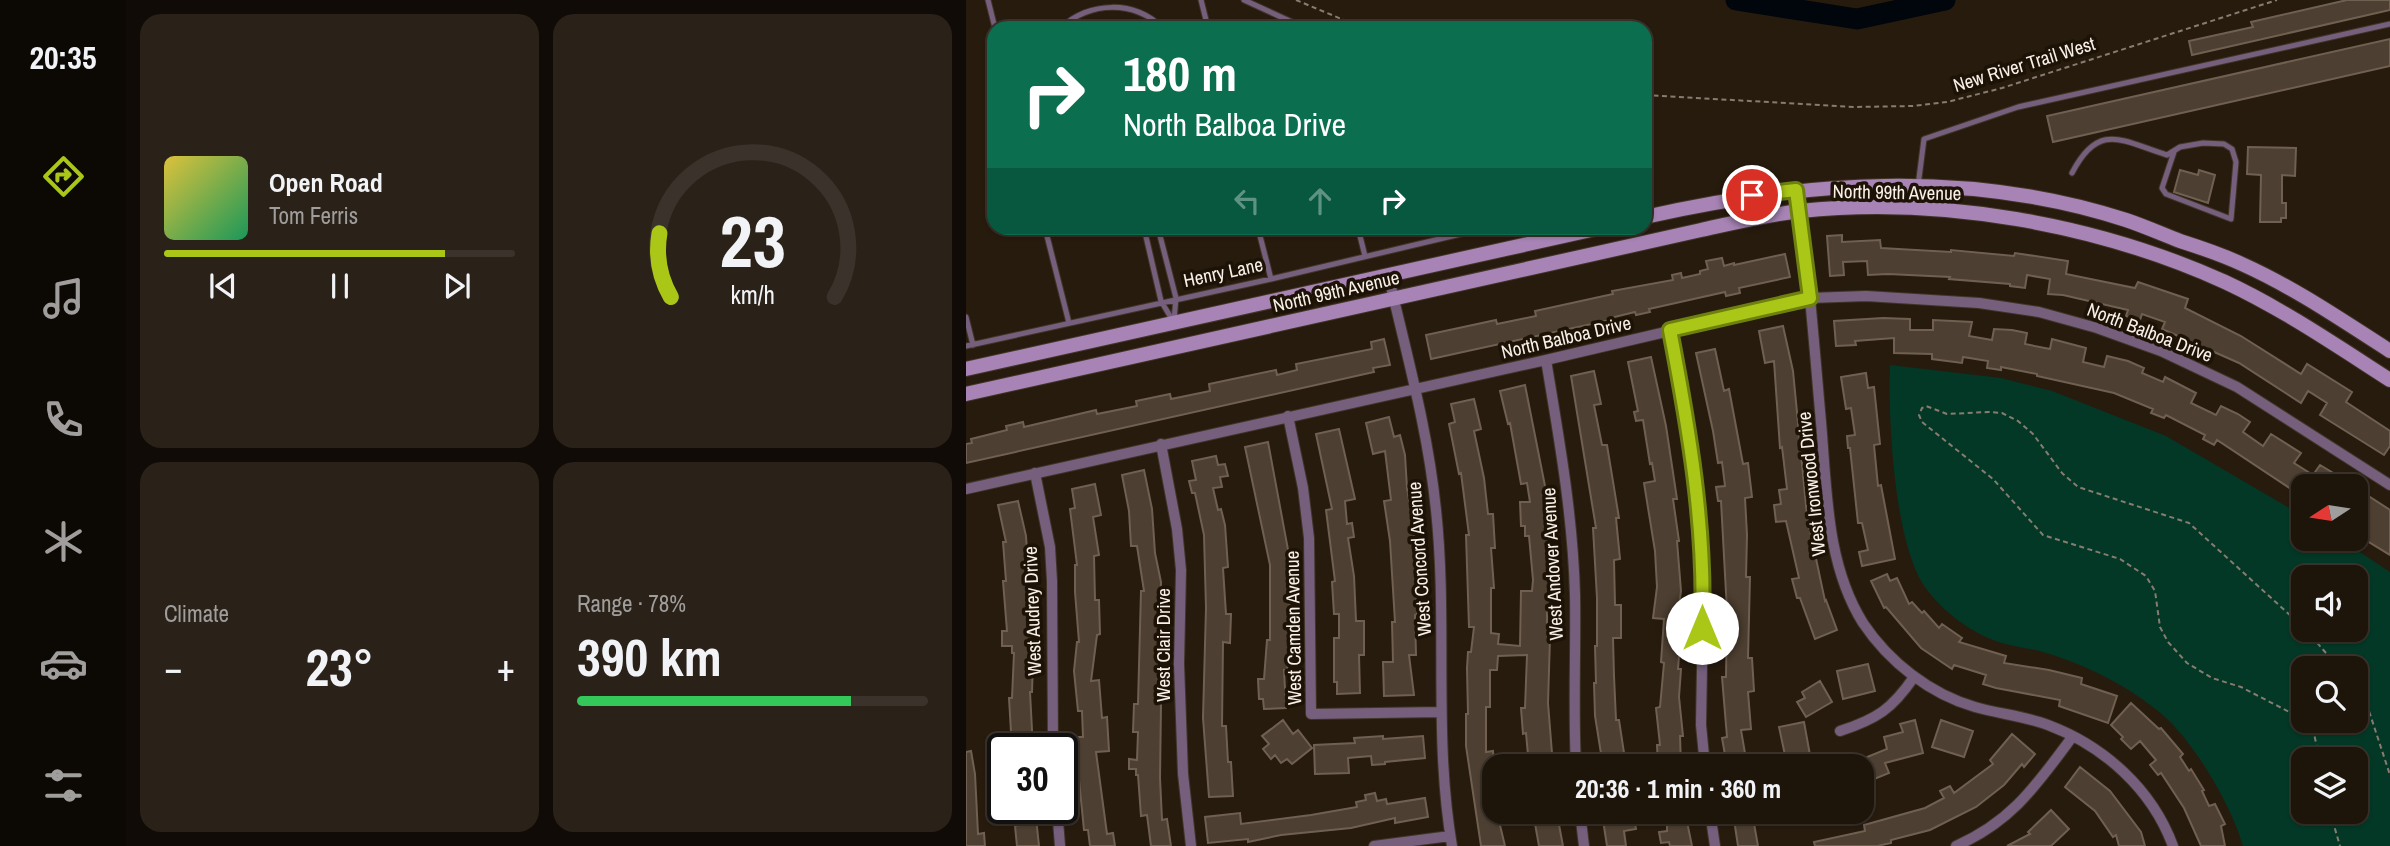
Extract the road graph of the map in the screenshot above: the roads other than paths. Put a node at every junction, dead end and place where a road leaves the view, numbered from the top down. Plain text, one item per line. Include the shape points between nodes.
1 (988, 0) edge
2 (1201, 0) edge
3 (1244, 0) edge
4 (1095, 3) edge
5 (993, 21) edge
6 (1070, 21) edge
7 (1154, 21) edge
8 (1206, 21) edge
9 (1290, 21) edge
10 (2390, 24) edge
11 (2174, 152) junction
12 (2072, 173) dead end
13 (1918, 186) junction
14 (1796, 190) junction
15 (1799, 211) junction
16 (1652, 215) edge
17 (1047, 235) edge
18 (1146, 235) edge
19 (1160, 235) edge
20 (1260, 235) edge
21 (1360, 235) edge
22 (1442, 235) edge
23 (1568, 235) edge
24 (1365, 256) junction
25 (1388, 274) junction
26 (1270, 279) junction
27 (2283, 285) junction
28 (1394, 298) junction
29 (1810, 298) junction
30 (1175, 299) junction
31 (1161, 302) junction
32 (2270, 307) junction
33 (966, 317) edge
34 (1069, 323) junction
35 (1174, 323) junction
36 (1670, 330) junction
37 (970, 346) edge
38 (1180, 346) junction
39 (2390, 351) edge
40 (1545, 360) junction
41 (966, 369) edge
42 (2390, 380) edge
43 (1415, 388) junction
44 (966, 394) edge
45 (1288, 416) junction
46 (1161, 444) junction
47 (1035, 473) junction
48 (2390, 485) edge
49 (966, 489) edge
50 (1914, 677) junction
51 (1440, 712) junction
52 (1840, 731) dead end
53 (1053, 733) edge
54 (2073, 736) junction
55 (1575, 754) edge
56 (1704, 754) edge
57 (1058, 824) edge
58 (1581, 824) edge
59 (1712, 824) edge
60 (1451, 841) edge
61 (1060, 846) edge
62 (1191, 846) edge
63 (1374, 846) edge
64 (1584, 846) edge
65 (1715, 846) edge
66 (1956, 846) edge
67 (2173, 846) edge

1 - 5 lane
2 - 8 lane
3 - 9 lane
4 - 6 lane
4 - 7 lane via 1140,10
10 - 13 lane via 2018,107 1924,139
11 - 11 lane via 2203,143 2232,149 2236,162 2231,219 2166,194 2162,188
11 - 12 lane via 2167,155 2106,138 2088,147
13 - 14 main road, North 99th Avenue
13 - 27 main road, North 99th Avenue via 2009,194 2125,220 2217,253
14 - 15 street, West Ironwood Drive
14 - 16 main road, North 99th Avenue
15 - 28 main road, North 99th Avenue
15 - 29 street, West Ironwood Drive
15 - 32 main road, North 99th Avenue via 1912,208 2048,225 2174,261
17 - 34 lane
18 - 31 lane
19 - 30 lane
20 - 26 lane
21 - 24 lane
22 - 24 lane, Henry Lane
23 - 25 main road, North 99th Avenue
24 - 26 lane, Henry Lane
25 - 28 street, West Concord Avenue
25 - 35 main road, North 99th Avenue
26 - 30 lane, Henry Lane
27 - 32 main road
27 - 39 main road, North 99th Avenue
28 - 38 main road, North 99th Avenue
28 - 43 street, West Concord Avenue
29 - 36 street, North Balboa Drive
29 - 48 street, North Balboa Drive via 1979,303 2039,312 2097,328 2161,351 2236,387
29 - 50 street, West Ironwood Drive via 1831,533 1838,566 1863,622 1879,645
30 - 31 lane, Henry Lane
30 - 35 lane
31 - 34 lane, Henry Lane
31 - 35 lane
32 - 42 main road, North 99th Avenue
33 - 37 lane
34 - 37 lane, Henry Lane
35 - 38 main road
35 - 41 main road, North 99th Avenue
36 - 40 street, North Balboa Drive
36 - 56 street via 1690,433 1700,522
38 - 44 main road, North 99th Avenue
40 - 43 street, North Balboa Drive
40 - 55 street, West Andover Avenue via 1569,507 1575,594
43 - 45 street, North Balboa Drive
43 - 51 street, West Concord Avenue via 1436,510 1443,625
45 - 46 street, North Balboa Drive
45 - 51 street, West Camden Avenue via 1309,538 1311,715
46 - 47 street, North Balboa Drive
46 - 62 street, West Clair Drive via 1181,570 1179,664
47 - 49 street, North Balboa Drive
47 - 53 street, West Audrey Drive via 1050,547
50 - 52 street via 1888,710
50 - 54 street, West Ironwood Drive via 1973,706 2046,724
51 - 60 street, West Concord Avenue
54 - 66 street via 2031,793 2000,822
54 - 67 street, West Ironwood Drive via 2118,765 2143,791
57 - 61 street
58 - 64 street
59 - 65 street
60 - 63 street

